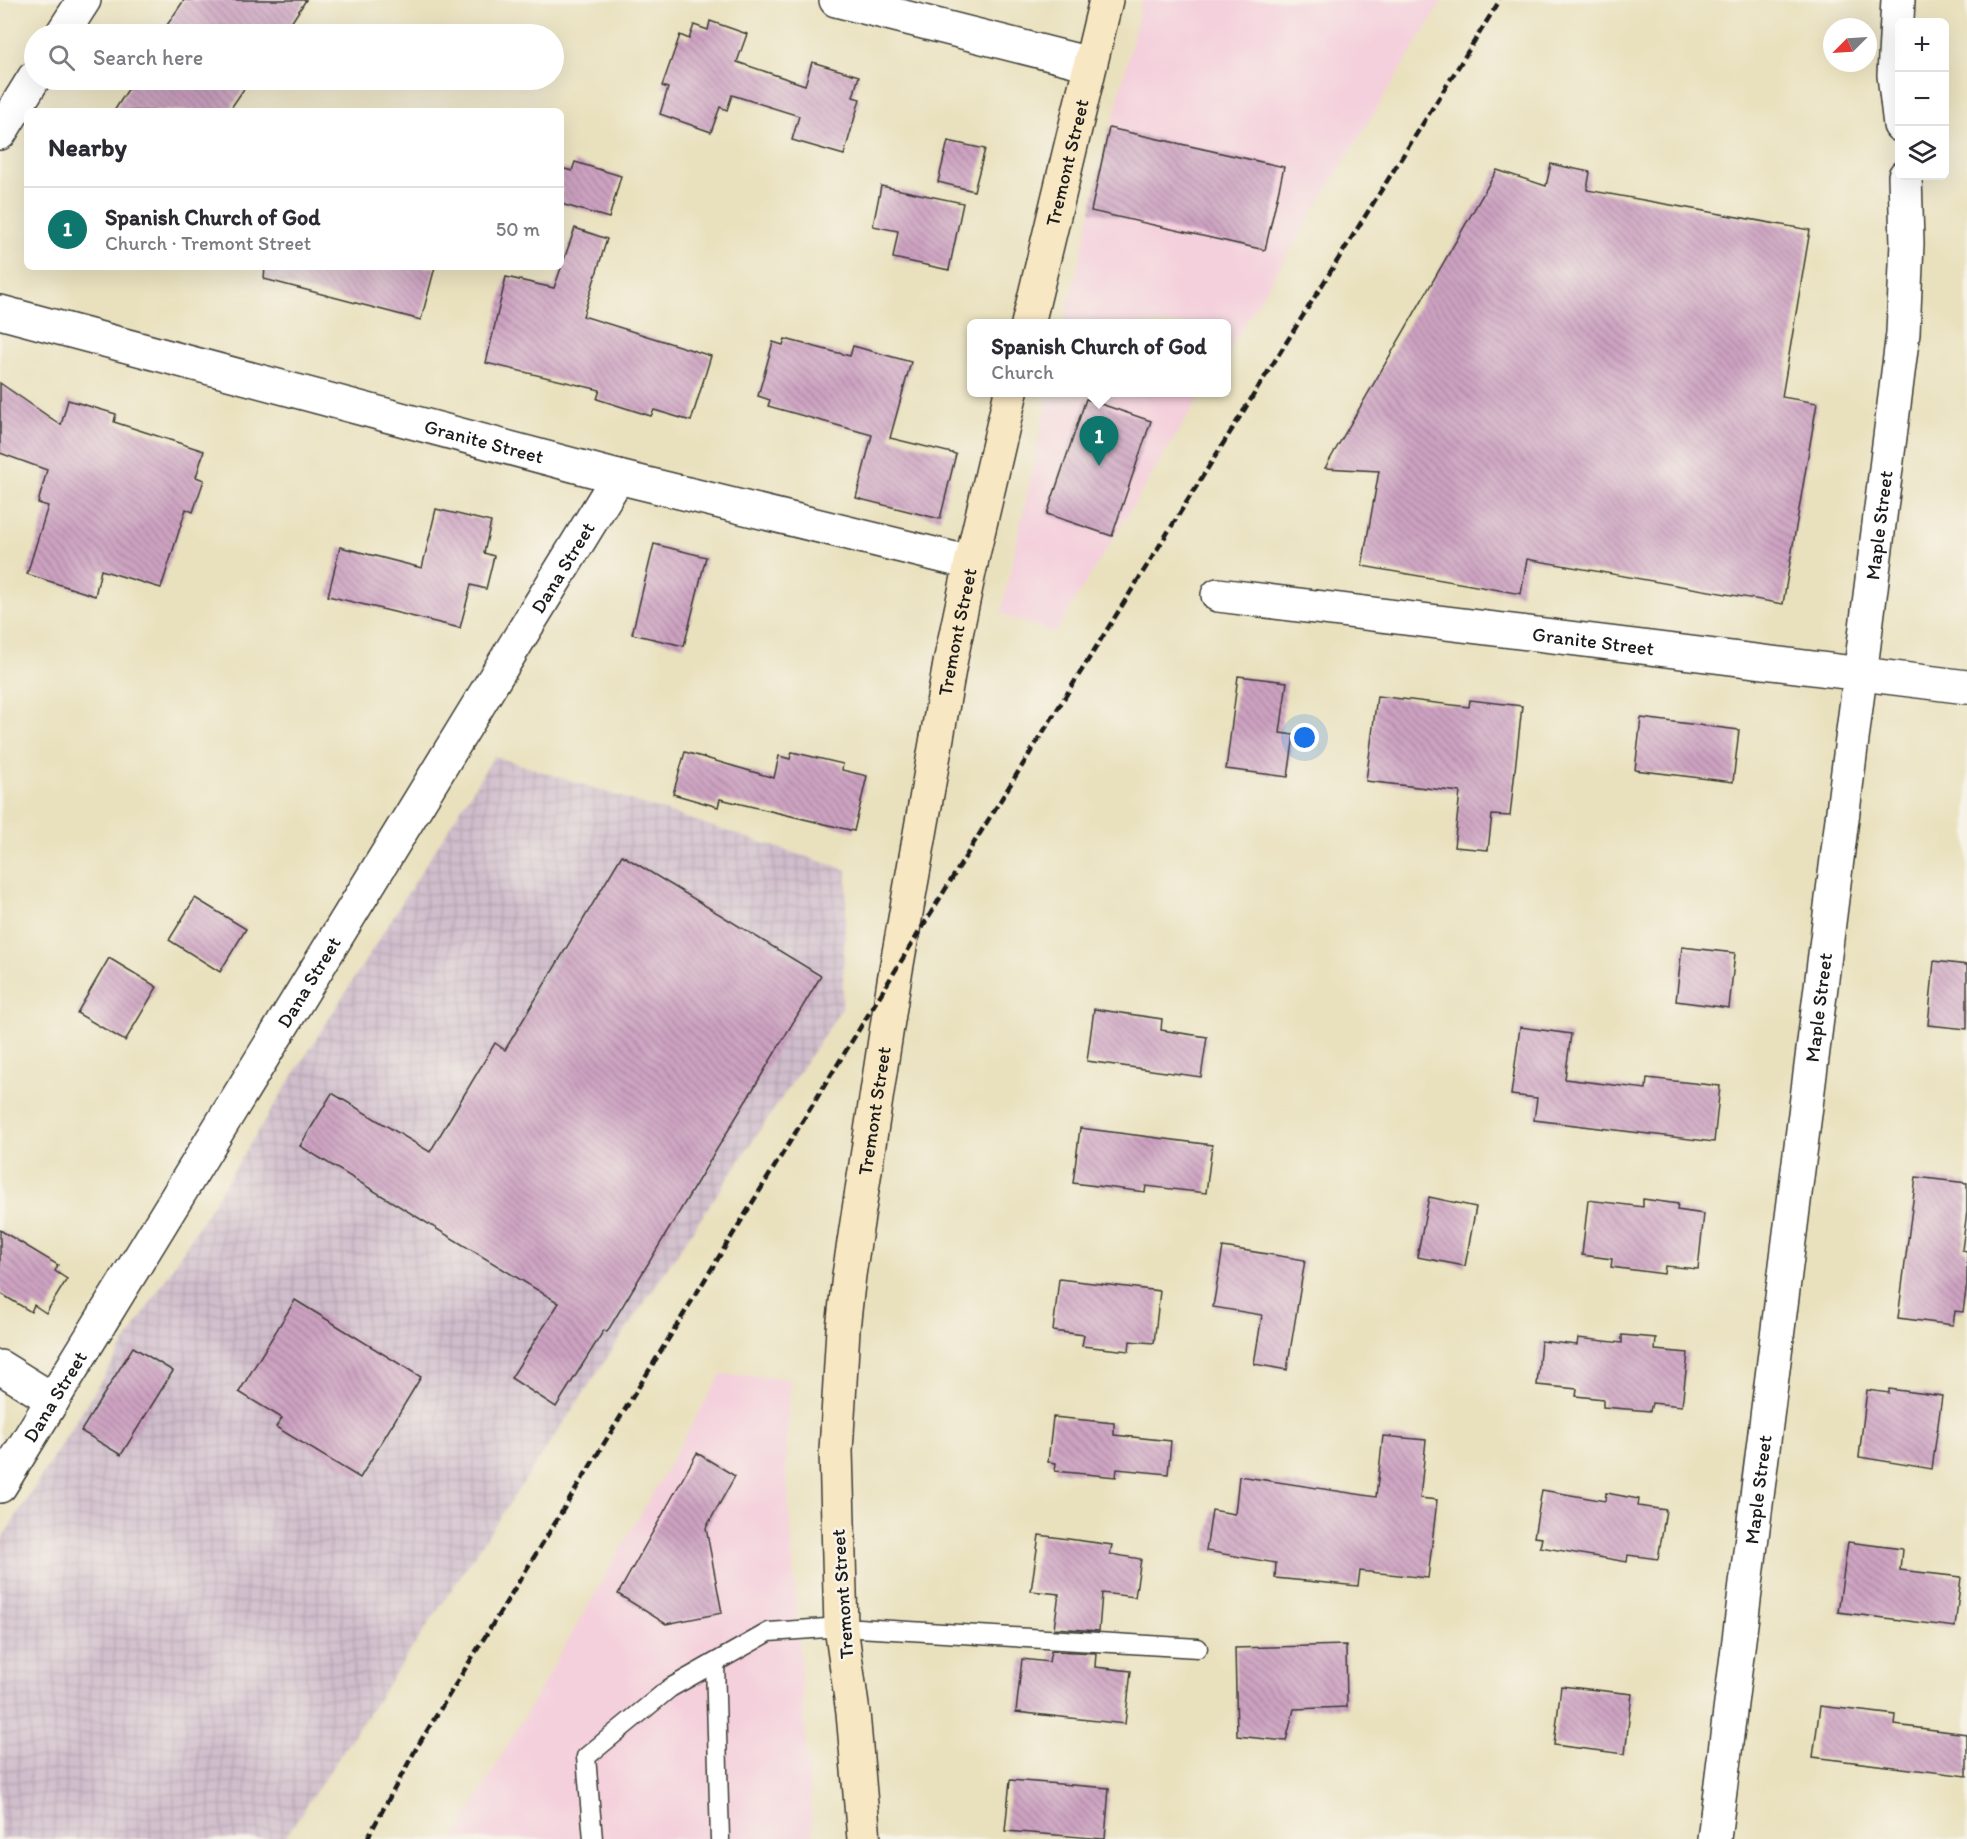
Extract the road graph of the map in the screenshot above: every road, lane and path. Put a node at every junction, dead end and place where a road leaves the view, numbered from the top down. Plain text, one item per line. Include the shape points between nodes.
1 (84, 0) edge
2 (836, 0) edge
3 (1106, 0) edge
4 (1898, 0) edge
5 (68, 24) edge
6 (1090, 64) junction
7 (1895, 85) edge
8 (27, 90) edge
9 (0, 133) edge
10 (1905, 180) edge
11 (0, 312) edge
12 (1029, 319) edge
13 (1010, 397) edge
14 (618, 477) junction
15 (971, 563) junction
16 (1218, 595) dead end
17 (1861, 674) junction
18 (1967, 687) edge
19 (0, 1367) edge
20 (53, 1400) junction
21 (0, 1486) edge
22 (841, 1628) junction
23 (1198, 1648) dead end
24 (715, 1663) junction
25 (593, 1839) edge
26 (720, 1839) edge
27 (864, 1839) edge
28 (1714, 1839) edge

1 - 5 street
2 - 6 street
3 - 6 main road, Tremont Street
4 - 7 street
6 - 12 main road, Tremont Street
8 - 9 street
10 - 17 street, Maple Street via 1908,243 1903,333
11 - 14 street, Granite Street
13 - 15 main road, Tremont Street
14 - 15 street, Granite Street
14 - 20 street, Dana Street
15 - 22 main road, Tremont Street via 912,877 849,1275 836,1451
16 - 17 street, Granite Street
17 - 18 street, Granite Street
17 - 28 street, Maple Street
19 - 20 street
20 - 21 street, Dana Street
22 - 23 lane
22 - 24 lane via 769,1632
22 - 27 main road, Tremont Street
24 - 25 lane via 670,1688 585,1757
24 - 26 lane

